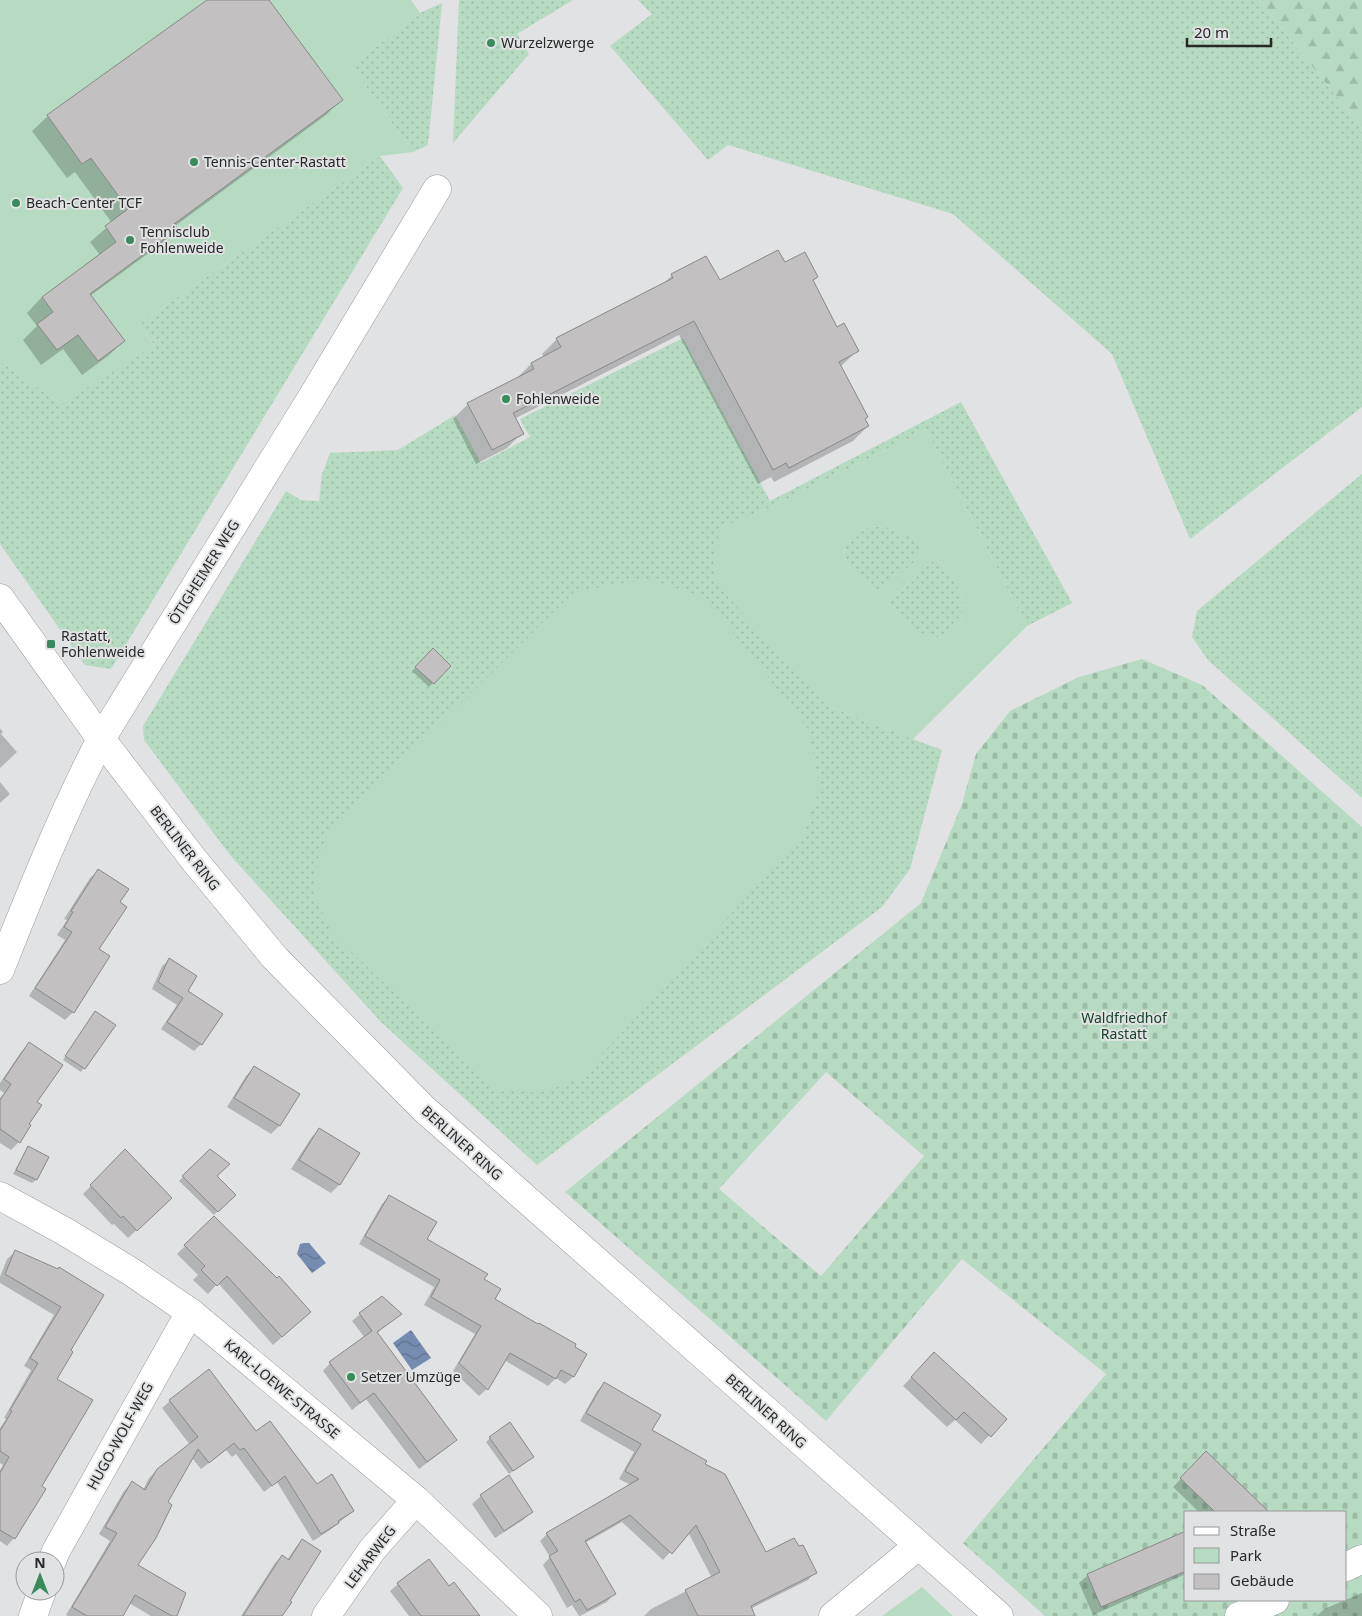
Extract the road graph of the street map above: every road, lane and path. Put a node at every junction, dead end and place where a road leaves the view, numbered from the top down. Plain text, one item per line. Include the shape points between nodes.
1 (437, 189) dead end
2 (0, 598) edge
3 (101, 739) junction
4 (0, 970) edge
5 (0, 1196) edge
6 (190, 1312) junction
7 (416, 1500) junction
8 (918, 1546) junction
9 (56, 1551) edge
10 (1362, 1560) edge
11 (1347, 1567) edge
12 (38, 1601) edge
13 (1273, 1601) edge
14 (33, 1616) edge
15 (326, 1616) edge
16 (538, 1616) edge
17 (834, 1616) edge
18 (999, 1616) edge
19 (1240, 1616) edge

1 - 3 street, ÖTIGHEIMER WEG
2 - 3 street, BERLINER RING
3 - 4 street, ÖTIGHEIMER WEG via 43,861
3 - 8 street, BERLINER RING via 275,958 424,1109
5 - 6 street, KARL-LOEWE-STRASSE via 130,1271
6 - 7 street, KARL-LOEWE-STRASSE
6 - 9 street, HUGO-WOLF-WEG
7 - 15 street, LEHARWEG via 372,1550
7 - 16 street, KARL-LOEWE-STRASSE
8 - 17 street
8 - 18 street, BERLINER RING
10 - 11 street
12 - 14 street
13 - 19 street

